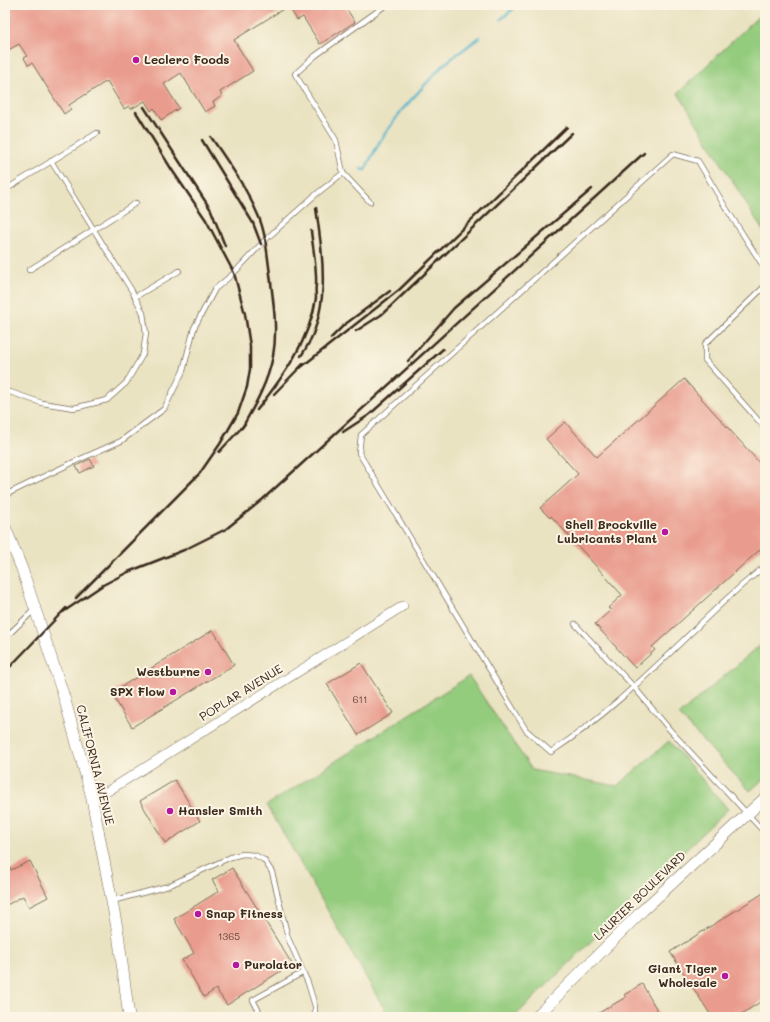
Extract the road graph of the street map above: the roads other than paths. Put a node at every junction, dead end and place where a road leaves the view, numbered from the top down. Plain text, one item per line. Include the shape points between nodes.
1 (386, 5) edge
2 (97, 133) dead end
3 (51, 161) junction
4 (343, 173) junction
5 (5, 190) edge
6 (370, 202) dead end
7 (136, 203) dead end
8 (94, 229) junction
9 (765, 269) edge
10 (29, 270) dead end
11 (179, 271) dead end
12 (765, 286) edge
13 (135, 298) junction
14 (5, 393) edge
15 (765, 428) edge
16 (5, 495) edge
17 (5, 527) edge
18 (765, 566) edge
19 (403, 606) dead end
20 (35, 609) junction
21 (575, 624) dead end
22 (5, 638) edge
23 (634, 687) junction
24 (765, 798) edge
25 (92, 801) junction
26 (747, 814) junction
27 (765, 833) edge
28 (112, 901) junction
29 (302, 973) junction
30 (129, 1017) edge
31 (262, 1017) edge
32 (315, 1017) edge
33 (536, 1017) edge

1 - 4 lane via 315,56 296,74 336,140
2 - 3 lane
3 - 5 lane
3 - 8 lane
4 - 6 lane
4 - 16 lane via 314,196 215,289 194,328 183,371 164,409 121,441
7 - 8 lane
8 - 10 lane
8 - 13 lane
9 - 23 lane via 698,161 674,154 362,435 359,454 526,730 550,752 574,737
11 - 13 lane
12 - 15 lane via 705,344 705,360
13 - 14 lane via 143,314 146,333 143,354 126,383 106,400 74,408 42,403 10,392
17 - 20 street, CALIFORNIA AVENUE
18 - 23 lane via 723,602
19 - 25 street, POPLAR AVENUE
20 - 22 lane
20 - 25 street, CALIFORNIA AVENUE via 64,697
21 - 23 lane
23 - 26 lane
24 - 26 street, LAURIER BOULEVARD
25 - 28 street, CALIFORNIA AVENUE
26 - 27 lane
26 - 33 street, LAURIER BOULEVARD via 643,910
28 - 29 lane via 168,886 231,857 255,855 264,860 272,872 288,938
28 - 30 street, CALIFORNIA AVENUE
29 - 31 lane via 253,1000
29 - 32 lane via 315,1006

